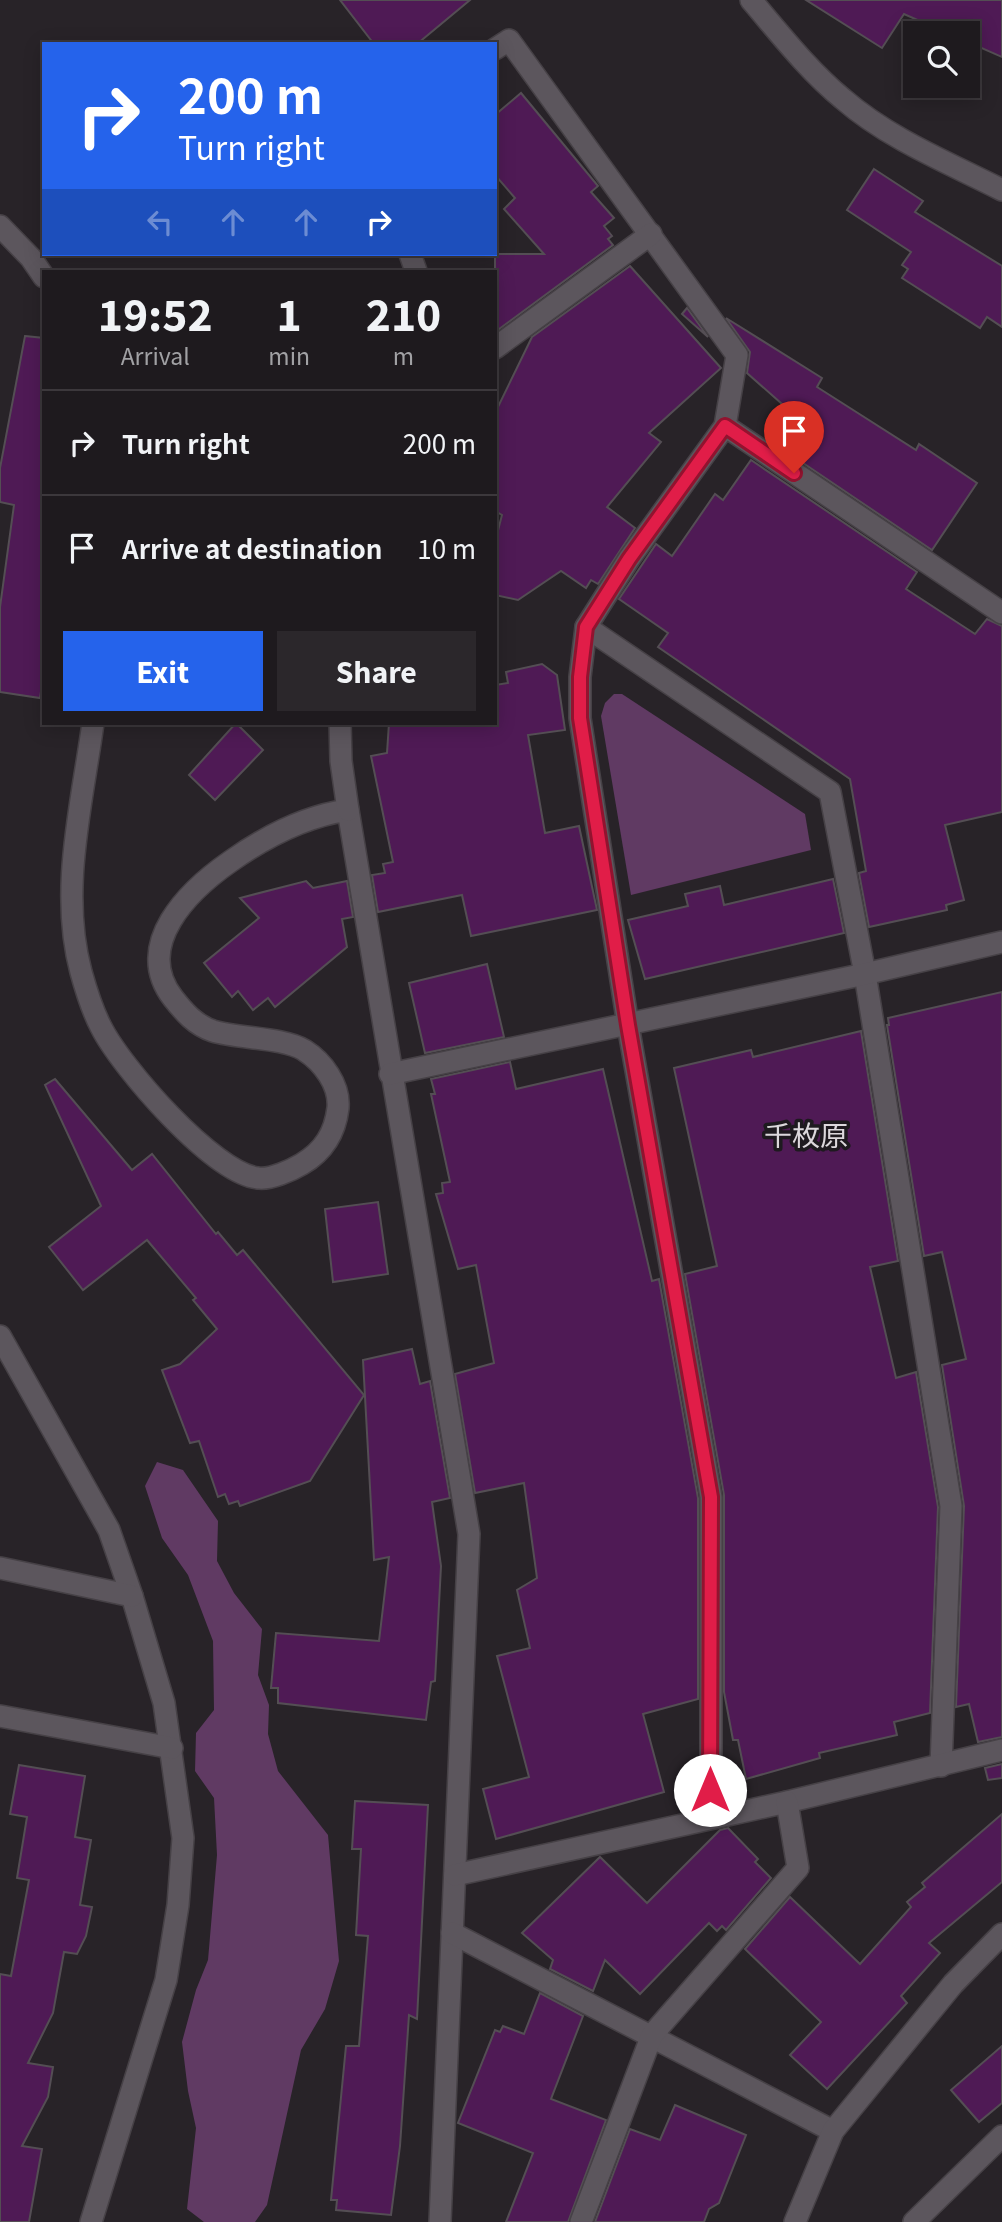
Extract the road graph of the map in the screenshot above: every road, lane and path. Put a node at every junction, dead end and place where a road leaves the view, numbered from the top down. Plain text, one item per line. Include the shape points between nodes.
1 (751, 0) edge
2 (497, 48) edge
3 (1002, 190) edge
4 (0, 226) edge
5 (651, 234) junction
6 (42, 274) edge
7 (497, 347) edge
8 (725, 426) junction
9 (1002, 613) edge
10 (586, 627) junction
11 (93, 725) edge
12 (340, 725) edge
13 (348, 810) junction
14 (1002, 942) edge
15 (865, 974) junction
16 (628, 1025) junction
17 (390, 1074) junction
18 (0, 1336) edge
19 (8, 1570) edge
20 (132, 1596) junction
21 (0, 1716) edge
22 (172, 1748) junction
23 (1002, 1750) edge
24 (941, 1766) junction
25 (787, 1802) junction
26 (710, 1817) junction
27 (455, 1875) junction
28 (452, 1933) junction
29 (1002, 1934) edge
30 (652, 2035) junction
31 (833, 2131) junction
32 (1002, 2136) edge
33 (1002, 2153) edge
34 (980, 2155) junction
35 (91, 2222) edge
36 (440, 2222) edge
37 (581, 2222) edge
38 (795, 2222) edge
39 (914, 2222) edge

1 - 3 street via 794,52 843,100 886,130
2 - 5 street via 509,40
4 - 6 street
5 - 7 street
5 - 8 street via 737,355
8 - 9 street
8 - 10 street
10 - 15 street via 830,792
10 - 16 street via 580,718
11 - 13 street via 71,887 73,936 93,1006 134,1078 202,1145 237,1170 260,1179 294,1169 320,1153 334,1129 338,1105 332,1077 303,1049 210,1030 187,1016 165,988 159,962 162,934 205,878 263,839 326,813
12 - 13 street
13 - 17 street
14 - 15 street
15 - 16 street
15 - 24 street via 951,1506
16 - 17 street
16 - 26 street via 711,1497
17 - 27 street via 469,1534
18 - 20 street via 109,1530
19 - 20 street
20 - 22 street via 164,1703
21 - 22 street
22 - 35 street via 183,1838 166,1980
23 - 24 street
24 - 25 street
25 - 26 street
25 - 30 street via 798,1868
26 - 27 street
27 - 28 street
28 - 30 street
28 - 36 street
29 - 31 street via 953,1984
30 - 31 street
30 - 37 street
31 - 38 street
32 - 34 street
33 - 34 street
34 - 39 street

